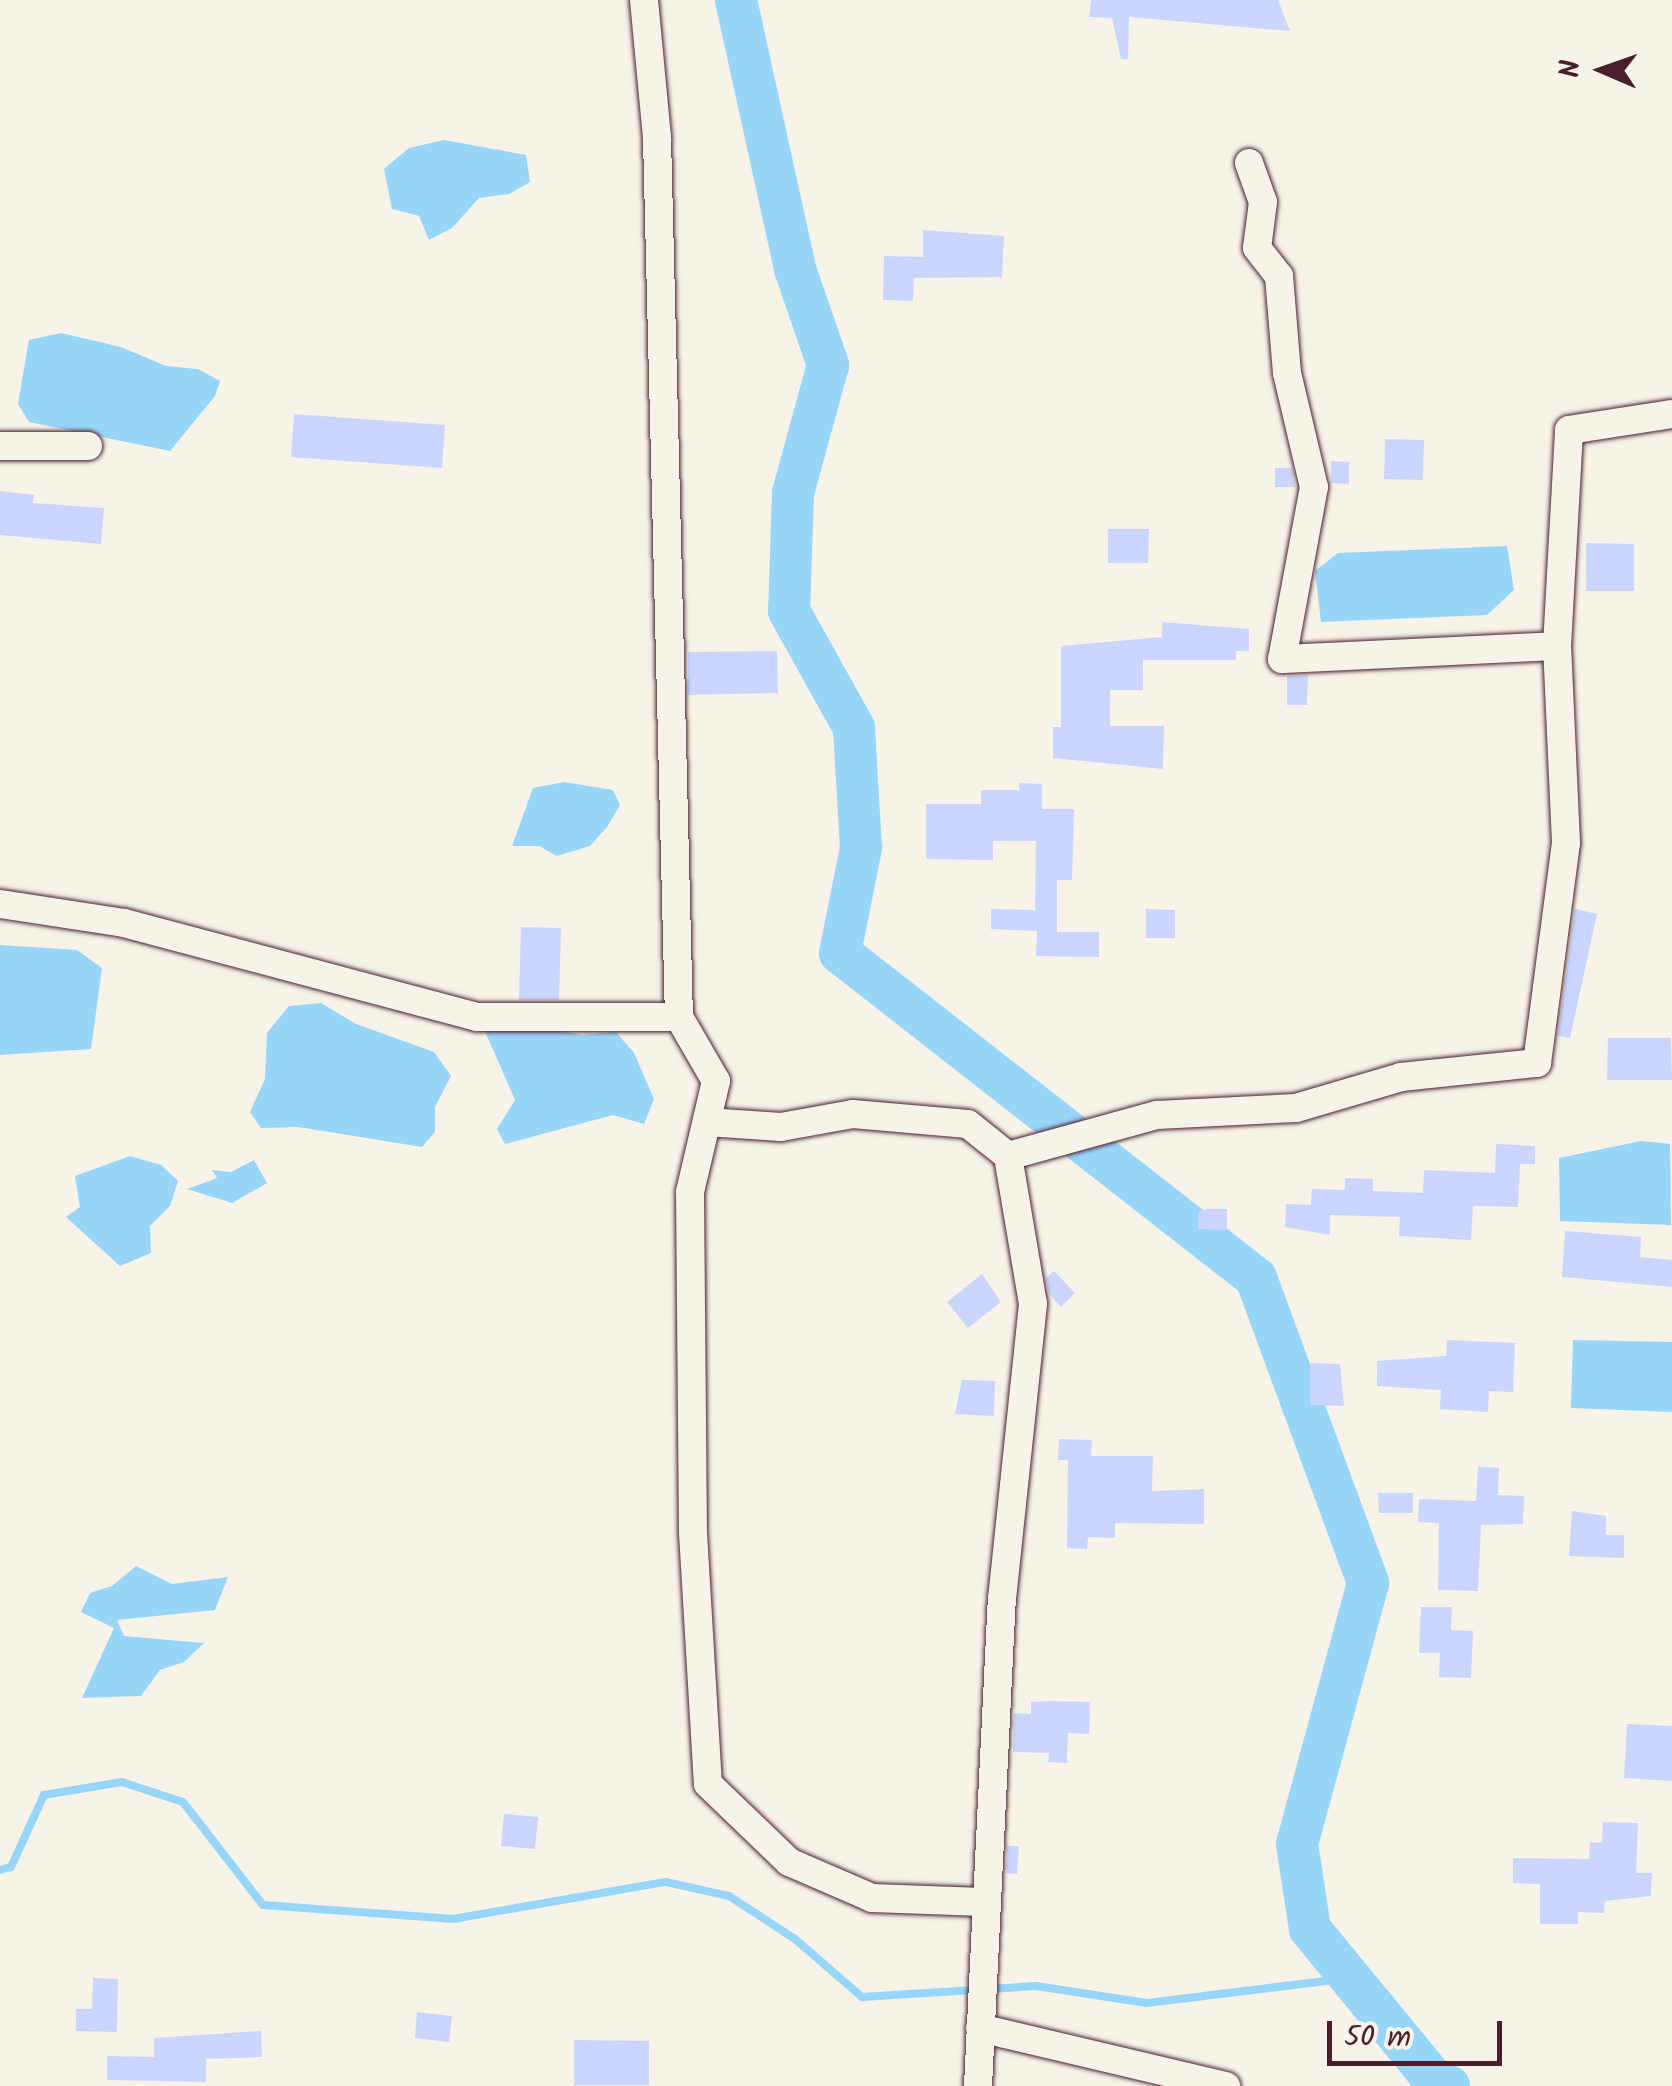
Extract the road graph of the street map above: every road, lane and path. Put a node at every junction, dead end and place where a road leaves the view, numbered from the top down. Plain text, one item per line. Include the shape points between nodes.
1 (644, 0) edge
2 (1249, 163) dead end
3 (1672, 414) edge
4 (0, 446) edge
5 (88, 446) dead end
6 (1557, 646) junction
7 (0, 904) edge
8 (680, 1017) junction
9 (707, 1122) junction
10 (1008, 1156) junction
11 (984, 1902) junction
12 (980, 2028) junction
13 (978, 2086) edge
14 (1226, 2086) edge

1 - 8 street via 657,138
2 - 6 street via 1263,202 1257,248 1280,276 1287,373 1314,487 1282,659
3 - 6 street via 1569,430
4 - 5 street
6 - 10 street via 1566,844 1536,1063 1401,1077 1296,1108 1157,1115
7 - 8 street via 124,923 477,1017
8 - 9 street via 716,1081
9 - 10 street via 782,1127 853,1114 968,1124
9 - 11 street via 690,1192 693,1533 708,1784 805,1870 872,1898
10 - 11 street via 1033,1304 1002,1599
11 - 12 street
12 - 13 street
12 - 14 street

